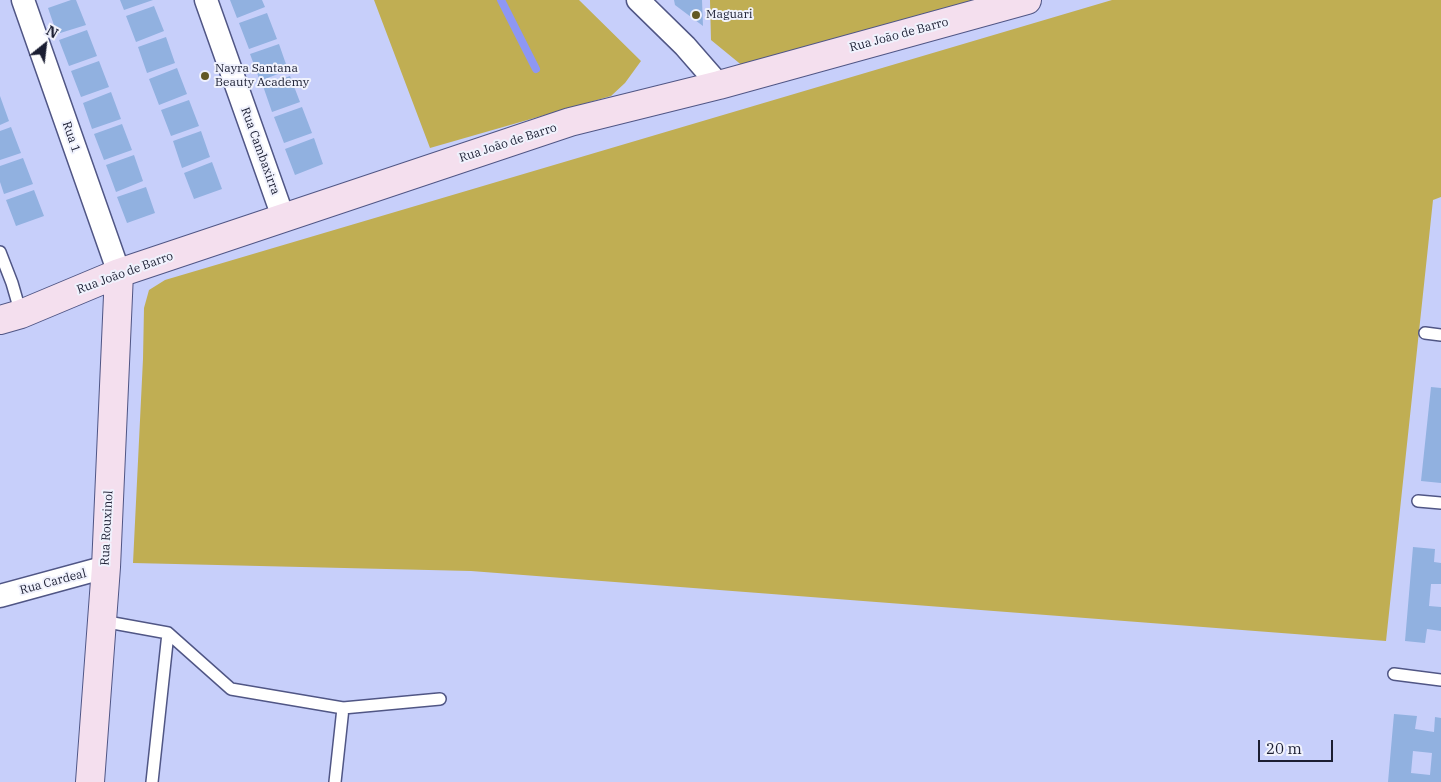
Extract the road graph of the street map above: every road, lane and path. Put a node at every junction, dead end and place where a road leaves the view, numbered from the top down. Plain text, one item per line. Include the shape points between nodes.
1 (22, 0) edge
2 (206, 0) edge
3 (638, 0) edge
4 (1027, 0) edge
5 (719, 85) junction
6 (284, 217) junction
7 (0, 252) edge
8 (119, 273) junction
9 (10, 317) edge
10 (1425, 333) dead end
11 (1441, 335) edge
12 (1418, 501) dead end
13 (1441, 504) edge
14 (106, 567) junction
15 (0, 596) edge
16 (102, 621) junction
17 (168, 633) junction
18 (1394, 674) dead end
19 (1441, 680) edge
20 (440, 699) dead end
21 (343, 708) junction
22 (90, 782) edge
23 (152, 782) edge
24 (334, 782) edge

1 - 8 street, Rua 1
2 - 6 street, Rua Cambaxirra
3 - 5 street
4 - 5 street, Rua João de Barro
5 - 6 street, Rua João de Barro via 570,122
6 - 8 street, Rua João de Barro
7 - 9 lane via 12,283
8 - 9 street, Rua João de Barro
8 - 14 street, Rua Rouxinol
10 - 11 lane
12 - 13 lane
14 - 15 street, Rua Cardeal
14 - 16 street, Rua Rouxinol
16 - 17 lane
16 - 22 street, Rua Rouxinol
17 - 21 lane via 231,689
17 - 23 lane
18 - 19 lane
20 - 21 lane
21 - 24 lane

